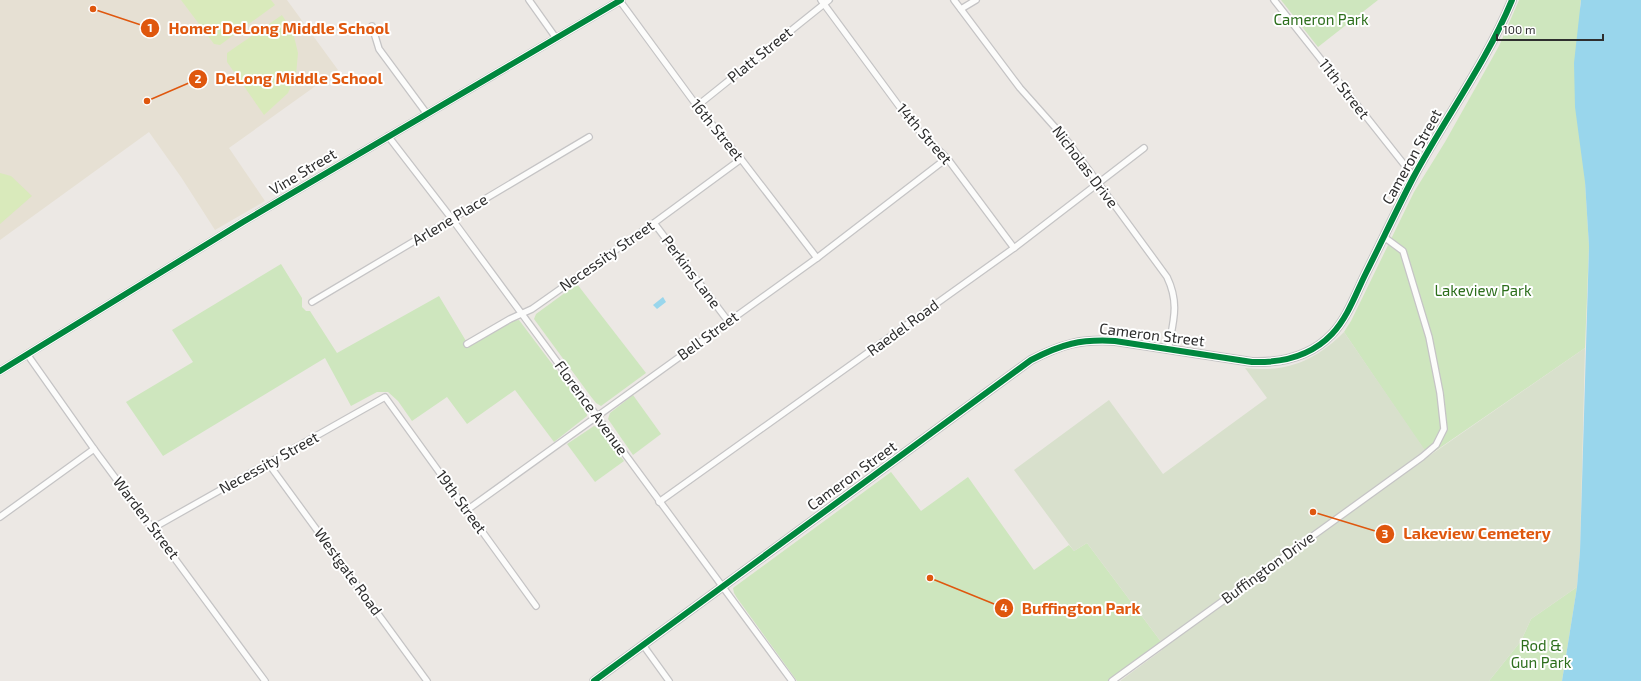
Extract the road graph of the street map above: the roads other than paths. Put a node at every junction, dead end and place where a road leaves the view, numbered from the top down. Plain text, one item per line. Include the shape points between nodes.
1 (529, 0) edge
2 (620, 0) edge
3 (829, 0) edge
4 (954, 0) edge
5 (976, 0) edge
6 (1274, 0) edge
7 (1512, 0) edge
8 (822, 2) edge
9 (961, 9) junction
10 (372, 26) dead end
11 (556, 38) junction
12 (697, 106) junction
13 (427, 114) junction
14 (388, 136) junction
15 (589, 137) dead end
16 (1144, 148) dead end
17 (947, 158) junction
18 (741, 159) junction
19 (1414, 177) junction
20 (1099, 183) junction
21 (452, 219) junction
22 (654, 223) junction
23 (1384, 237) junction
24 (1014, 248) junction
25 (816, 258) junction
26 (312, 302) dead end
27 (521, 314) junction
28 (728, 321) junction
29 (467, 344) dead end
30 (1168, 350) junction
31 (27, 354) junction
32 (0, 371) edge
33 (385, 397) joint
34 (598, 416) junction
35 (94, 449) junction
36 (268, 463) junction
37 (660, 502) junction
38 (467, 510) junction
39 (0, 517) edge
40 (153, 528) junction
41 (723, 587) junction
42 (536, 606) dead end
43 (643, 645) junction
44 (265, 681) edge
45 (427, 681) edge
46 (594, 681) edge
47 (669, 681) edge
48 (792, 681) edge
49 (1112, 681) edge

1 - 11 street
2 - 11 street, Vine Street
2 - 12 street, 16th Street
3 - 8 street, Platt Street
4 - 9 street, Nicholas Drive
5 - 9 street
6 - 19 street, 11th Street
7 - 19 main road, Cameron Street via 1477,70
8 - 12 street, Platt Street
8 - 17 street, 14th Street via 913,125
9 - 20 street, Nicholas Drive via 1020,88 1055,126
10 - 13 street via 379,49
11 - 13 street, Vine Street
12 - 18 street, 16th Street
13 - 14 street, Vine Street
14 - 21 street, Florence Avenue
14 - 31 street, Vine Street
15 - 21 street, Arlene Place
16 - 20 street, Raedel Road
17 - 24 street, 14th Street
17 - 25 street, Bell Street
18 - 22 street, Necessity Street
18 - 25 street, 16th Street
19 - 23 main road, Cameron Street
20 - 24 street, Raedel Road
20 - 30 street, Nicholas Drive via 1167,277 1172,288 1175,301
21 - 26 street, Arlene Place
21 - 27 street, Florence Avenue
22 - 27 street, Necessity Street via 532,310
22 - 28 street, Perkins Lane
23 - 30 main road, Cameron Street via 1341,323 1332,334 1306,353 1293,358 1252,362
23 - 49 street, Buffington Drive via 1403,251 1429,337 1444,429 1436,445
24 - 37 street, Raedel Road
25 - 28 street, Bell Street
27 - 29 street, Necessity Street
27 - 34 street, Florence Avenue
28 - 34 street, Bell Street
30 - 41 main road, Cameron Street via 1095,340 1054,349 1037,358
31 - 32 street, Vine Street
31 - 35 street, Warden Street
33 - 36 street, Necessity Street
33 - 38 street, 19th Street
34 - 37 street, Florence Avenue
34 - 38 street, Bell Street
35 - 39 street
35 - 40 street, Warden Street
36 - 40 street, Necessity Street
36 - 45 street, Westgate Road
37 - 41 street, Florence Avenue
38 - 42 street, 19th Street
40 - 44 street, Warden Street
41 - 43 main road, Cameron Street
41 - 48 street, Florence Avenue
43 - 46 main road, Cameron Street
43 - 47 street

